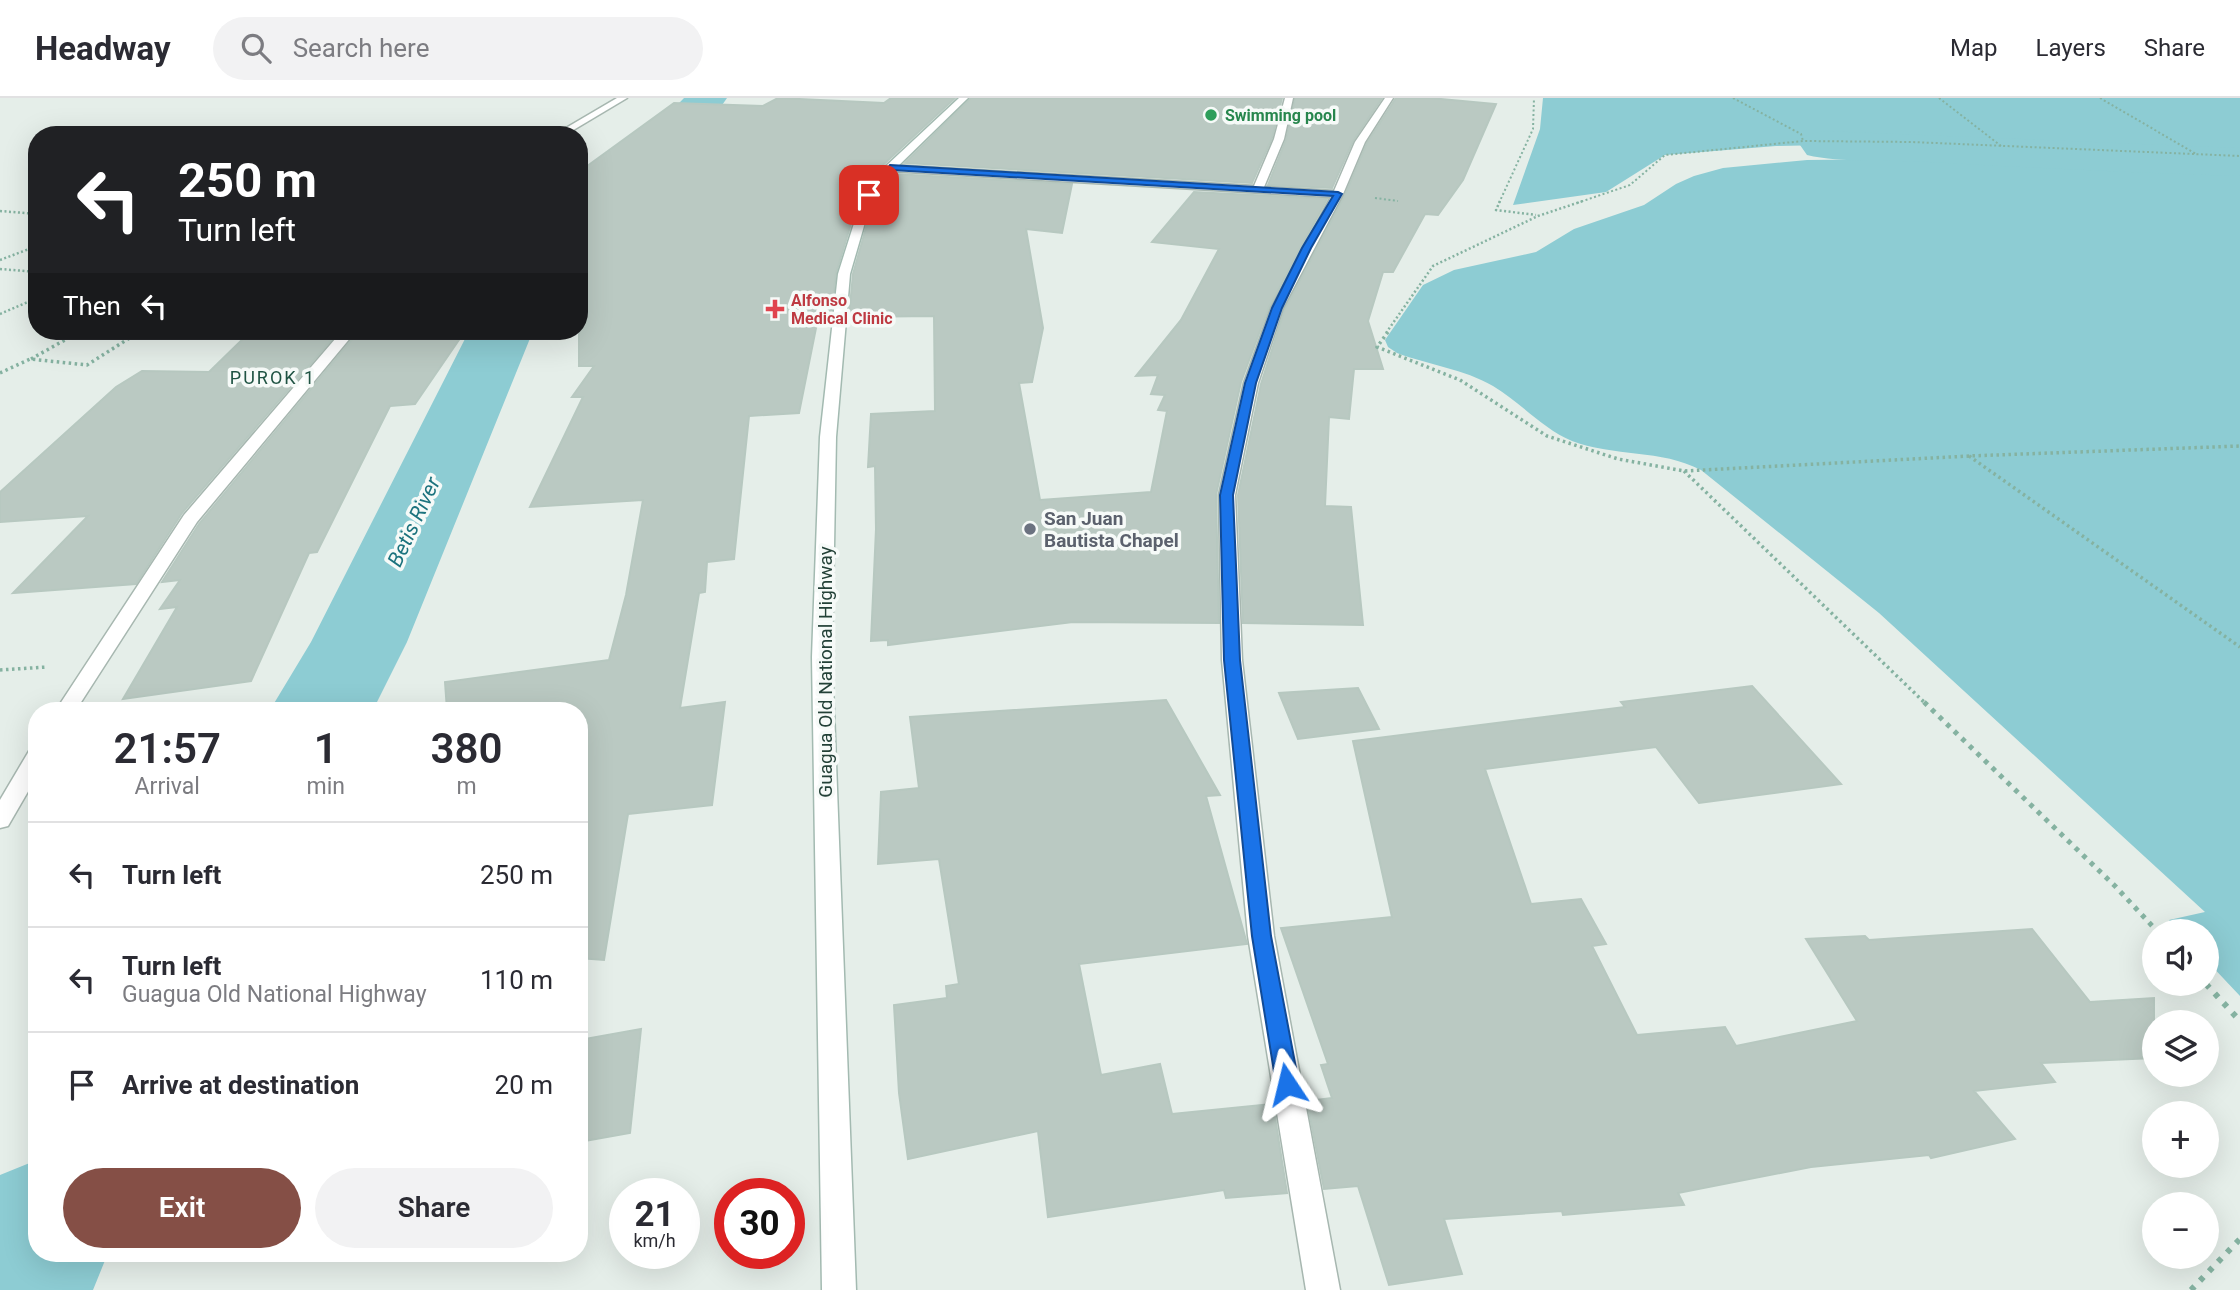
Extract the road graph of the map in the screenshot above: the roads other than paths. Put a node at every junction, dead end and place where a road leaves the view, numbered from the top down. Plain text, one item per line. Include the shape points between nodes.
1 (623, 98) edge
2 (964, 98) edge
3 (1289, 98) edge
4 (1389, 98) edge
5 (574, 126) edge
6 (890, 168) junction
7 (1258, 188) junction
8 (1338, 194) junction
9 (341, 340) edge
10 (71, 702) edge
11 (28, 771) edge
12 (0, 821) edge
13 (839, 1290) edge
14 (1323, 1290) edge

1 - 5 street
2 - 6 street, Guagua Old National Highway
3 - 7 street via 1279,139
4 - 8 street via 1360,142
6 - 7 street
6 - 13 street, Guagua Old National Highway via 869,195 845,274 828,437 822,657
7 - 8 street
8 - 14 street via 1277,308 1251,383 1227,495 1232,660 1261,936
9 - 10 street via 190,519
11 - 12 street

